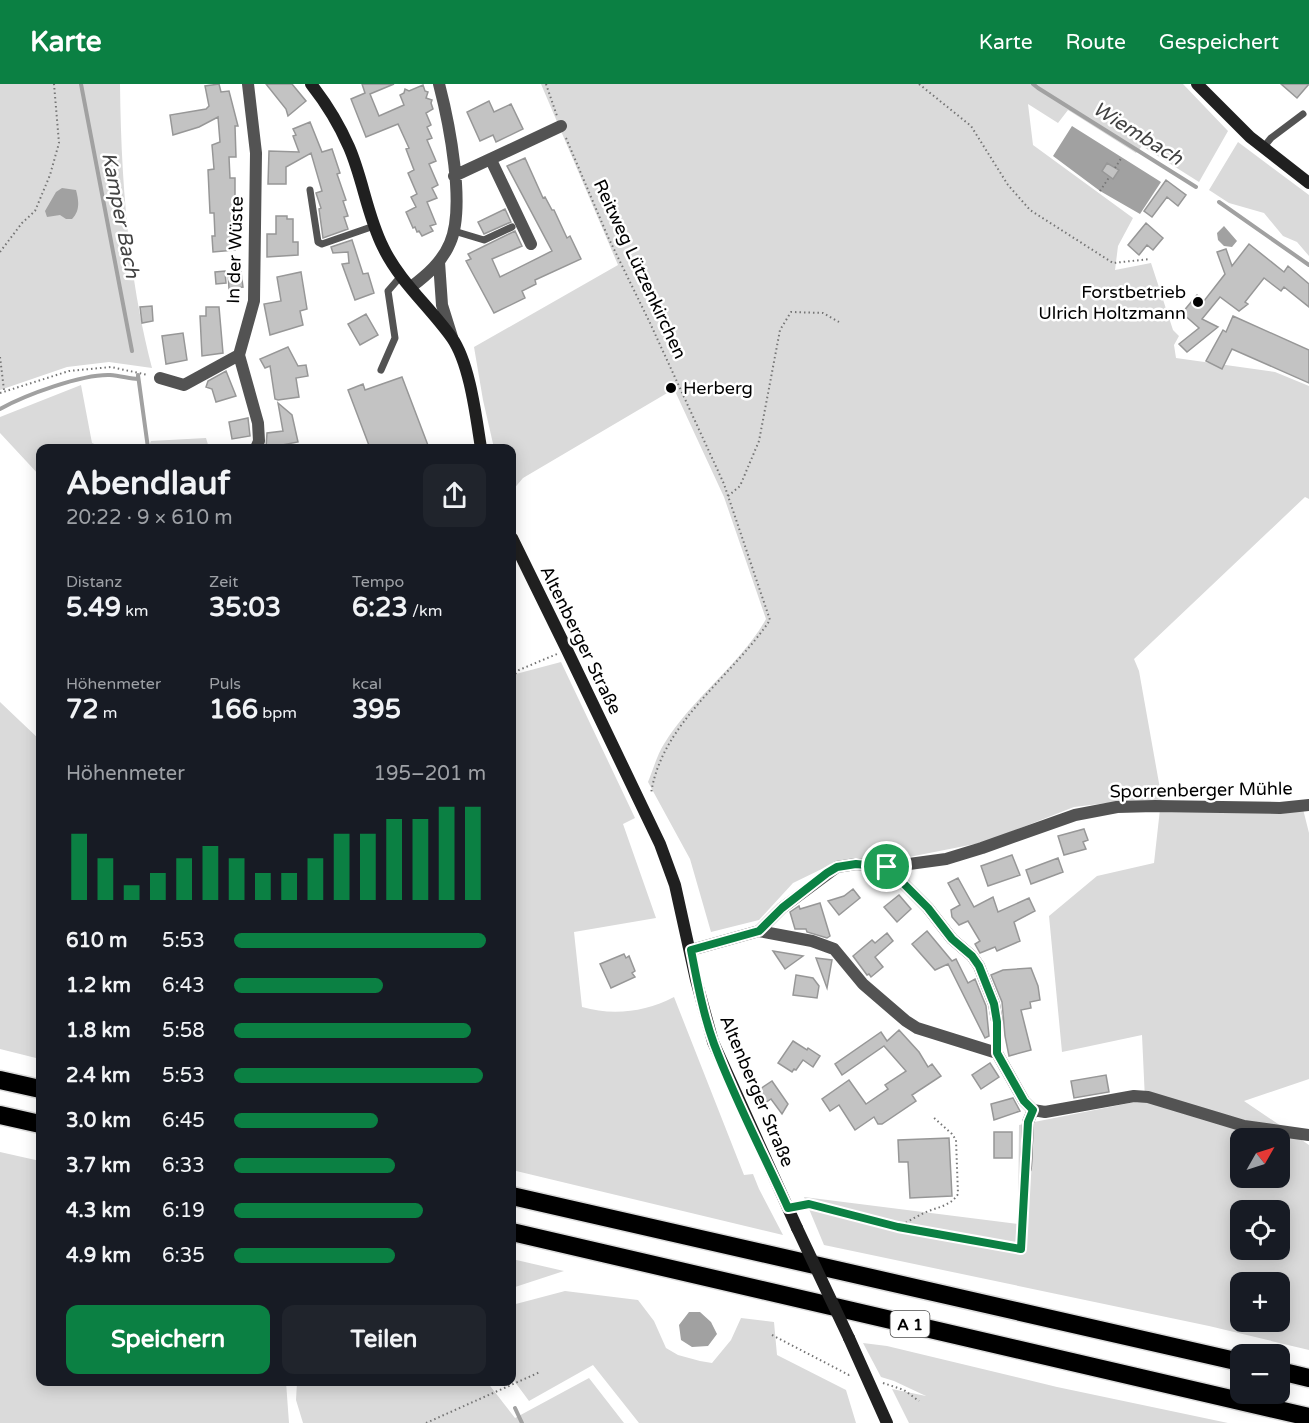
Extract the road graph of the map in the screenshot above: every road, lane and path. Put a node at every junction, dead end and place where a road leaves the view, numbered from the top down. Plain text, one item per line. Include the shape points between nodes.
1 (54, 84) edge
2 (248, 84) edge
3 (311, 84) edge
4 (439, 84) edge
5 (546, 84) edge
6 (918, 84) edge
7 (1197, 84) edge
8 (1303, 114) dead end
9 (561, 126) junction
10 (1263, 148) junction
11 (1122, 157) dead end
12 (491, 160) junction
13 (1115, 168) dead end
14 (454, 176) junction
15 (1110, 176) dead end
16 (1309, 183) edge
17 (310, 190) dead end
18 (1100, 191) dead end
19 (374, 226) junction
20 (512, 227) dead end
21 (454, 231) junction
22 (531, 244) dead end
23 (0, 252) edge
24 (1150, 259) dead end
25 (439, 262) junction
26 (401, 276) junction
27 (411, 287) junction
28 (839, 322) dead end
29 (452, 339) junction
30 (239, 355) junction
31 (0, 357) edge
32 (381, 370) dead end
33 (160, 378) joint
34 (4, 390) junction
35 (0, 393) edge
36 (258, 444) edge
37 (480, 444) edge
38 (728, 496) junction
39 (516, 546) edge
40 (567, 650) junction
41 (516, 673) edge
42 (640, 804) junction
43 (1309, 805) edge
44 (887, 867) junction
45 (759, 931) junction
46 (691, 950) junction
47 (997, 1053) junction
48 (0, 1080) edge
49 (36, 1088) edge
50 (1033, 1110) junction
51 (0, 1115) edge
52 (933, 1117) dead end
53 (36, 1123) edge
54 (1309, 1135) edge
55 (1026, 1168) joint
56 (516, 1197) edge
57 (788, 1208) junction
58 (898, 1227) junction
59 (516, 1233) edge
60 (772, 1335) dead end
61 (1230, 1360) edge
62 (540, 1372) dead end
63 (1290, 1373) edge
64 (866, 1376) junction
65 (1309, 1378) edge
66 (516, 1383) edge
67 (509, 1386) edge
68 (919, 1401) dead end
69 (1309, 1417) edge
70 (426, 1423) edge
71 (887, 1423) edge

1 - 23 path via 59,143 50,175 35,211
2 - 30 street, In der Wüste via 256,153 254,302
3 - 19 main road via 349,147
4 - 14 street
5 - 9 path, Reitweg Lützenkirchen
6 - 24 path via 971,126 1008,185 1030,210 1113,263
7 - 10 main road
8 - 10 lane
9 - 12 street
9 - 38 path, Reitweg Lützenkirchen
10 - 16 main road
11 - 13 path
12 - 14 street
12 - 22 street
14 - 21 street
15 - 18 path
17 - 19 lane via 318,242 322,244
19 - 26 main road
20 - 21 lane via 484,240
21 - 25 street
25 - 27 street
25 - 29 street via 442,305
26 - 27 main road
26 - 32 lane via 388,291 395,338
27 - 29 main road
28 - 38 path via 823,313 791,312 780,330 759,441 740,486
29 - 37 main road via 465,367
30 - 33 street via 184,385
30 - 36 street via 258,423
31 - 34 path
33 - 34 path via 111,367 69,370
34 - 35 path
38 - 42 path, Reitweg Lützenkirchen via 770,620 671,738 653,777 651,795
39 - 40 main road, Altenberger Straße
40 - 41 path
40 - 42 main road, Altenberger Straße
42 - 46 main road, Altenberger Straße via 675,885
43 - 44 street, Sporrenberger Mühle via 1094,810 965,854
44 - 45 street, Sporrenberger Mühle via 837,867 782,908
44 - 47 street via 979,966 994,1004
45 - 46 street, Sporrenberger Mühle
45 - 47 street, Sporrenberger Mühle via 834,949 863,984 906,1021
46 - 57 main road, Altenberger Straße via 713,1042
47 - 50 street
48 - 49 highway
50 - 54 street via 1045,1112 1134,1096 1148,1097 1244,1126
50 - 55 street via 1028,1122
51 - 53 highway
52 - 58 path via 956,1140 958,1194 943,1207 926,1211
55 - 58 path via 1021,1249
56 - 61 highway, A 1
57 - 58 path via 809,1204
57 - 64 main road, Altenberger Straße, bridge
59 - 69 highway, A 1
60 - 64 path via 849,1376
62 - 66 path
63 - 65 highway
64 - 68 path via 904,1390
64 - 71 main road, Altenberger Straße
67 - 70 path

